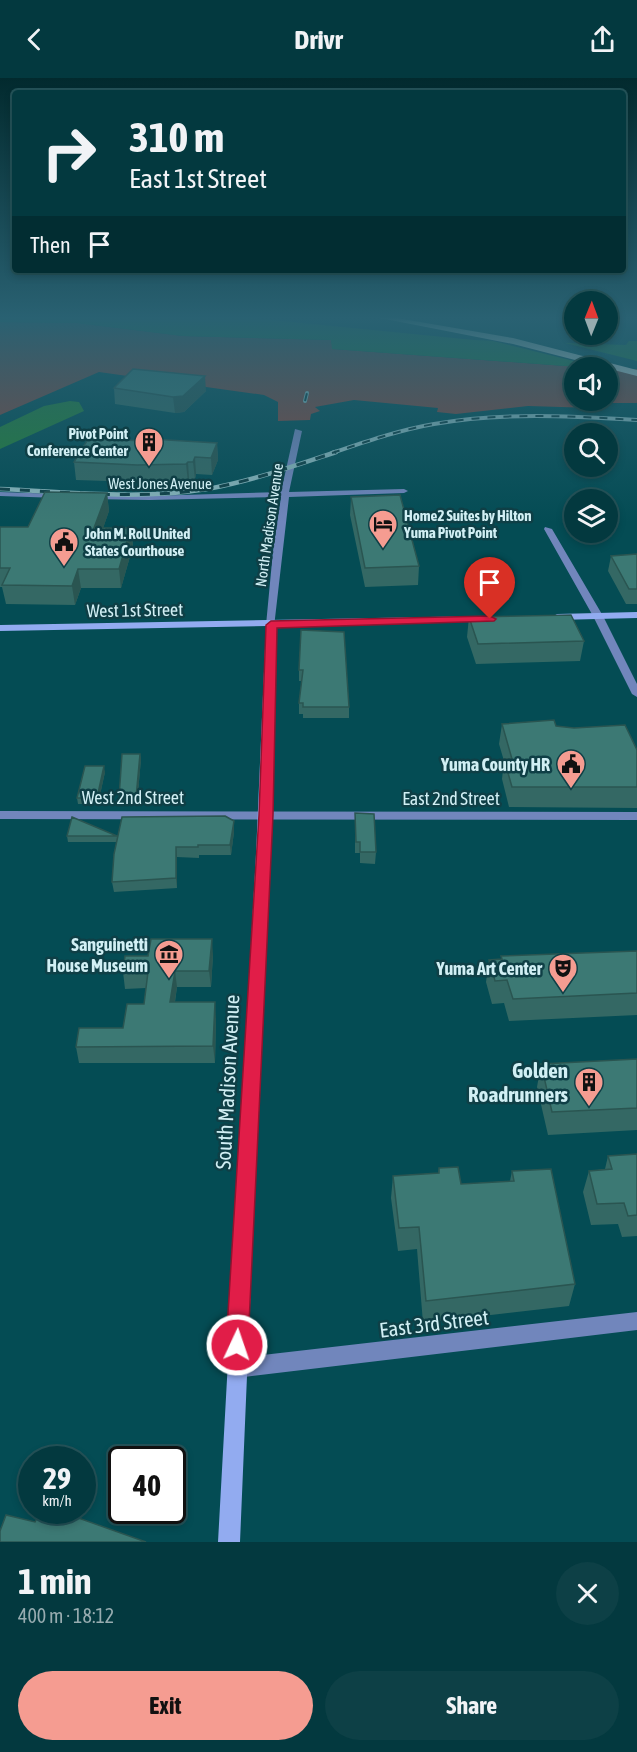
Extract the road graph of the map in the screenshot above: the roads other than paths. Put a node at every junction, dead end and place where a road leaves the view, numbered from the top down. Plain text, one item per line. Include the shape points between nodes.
1 (298, 430) dead end
2 (404, 491) dead end
3 (0, 494) edge
4 (283, 494) junction
5 (67, 496) edge
6 (79, 496) edge
7 (548, 529) dead end
8 (637, 615) edge
9 (598, 616) junction
10 (546, 618) edge
11 (490, 619) edge
12 (271, 625) junction
13 (0, 628) edge
14 (637, 693) edge
15 (0, 815) edge
16 (266, 815) junction
17 (637, 816) edge
18 (637, 1321) edge
19 (236, 1368) junction
20 (229, 1542) edge

1 - 4 street, North Madison Avenue
2 - 4 street, West Jones Avenue
3 - 5 street
4 - 6 street, West Jones Avenue
4 - 12 street, North Madison Avenue
7 - 9 street
8 - 9 street
9 - 10 street
9 - 14 street
11 - 12 street, West 1st Street
12 - 13 street, West 1st Street
12 - 16 street, South Madison Avenue
15 - 16 street, West 2nd Street
16 - 17 street, East 2nd Street
16 - 19 street, South Madison Avenue
18 - 19 street, East 3rd Street
19 - 20 street, South Madison Avenue

